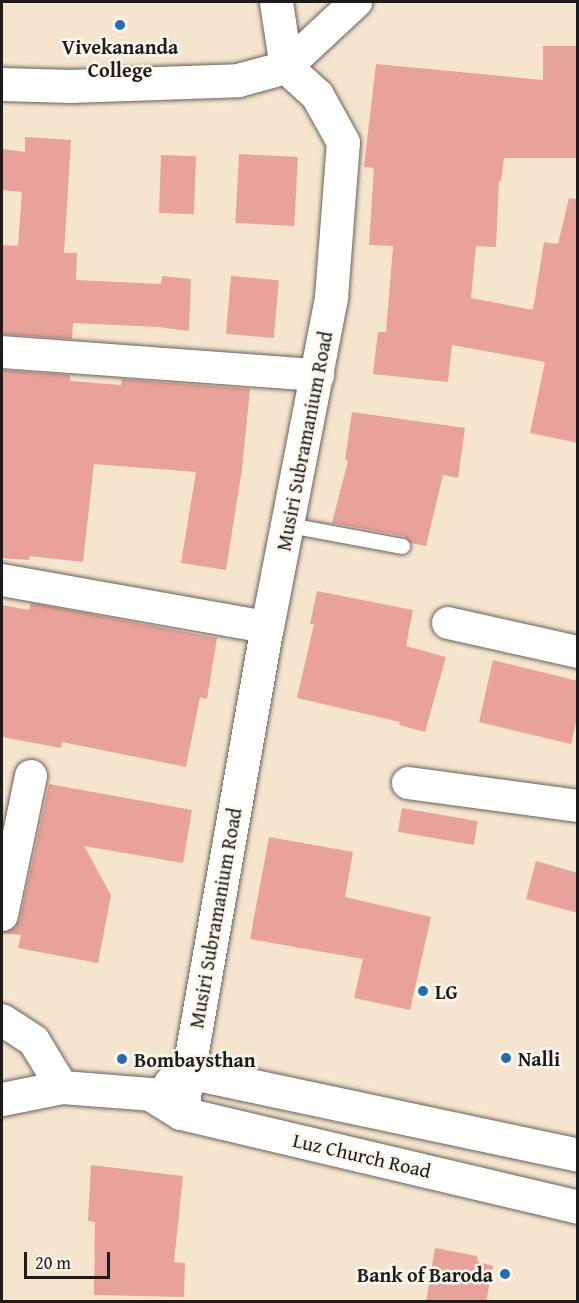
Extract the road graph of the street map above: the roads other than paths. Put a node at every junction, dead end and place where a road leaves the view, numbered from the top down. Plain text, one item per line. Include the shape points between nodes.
1 (276, 2) edge
2 (356, 2) edge
3 (286, 67) junction
4 (2, 84) edge
5 (2, 352) edge
6 (318, 375) junction
7 (289, 525) junction
8 (402, 546) dead end
9 (2, 580) edge
10 (448, 623) dead end
11 (267, 627) junction
12 (578, 652) edge
13 (31, 776) dead end
14 (408, 783) dead end
15 (578, 806) edge
16 (2, 915) edge
17 (2, 1020) edge
18 (188, 1072) junction
19 (62, 1087) junction
20 (150, 1094) junction
21 (2, 1099) edge
22 (181, 1113) junction
23 (578, 1155) edge
24 (578, 1207) edge

1 - 3 main road
2 - 3 street
3 - 4 main road via 238,81 81,86
3 - 6 main road, Musiri Subramanium Road via 317,95 343,142 331,297
5 - 6 street
6 - 7 main road, Musiri Subramanium Road
7 - 8 lane
7 - 11 main road, Musiri Subramanium Road
9 - 11 street
10 - 12 street
11 - 18 main road, Musiri Subramanium Road
13 - 16 street
14 - 15 street
17 - 19 street via 34,1041
18 - 20 main road
18 - 22 main road, Musiri Subramanium Road
18 - 23 main road
19 - 20 main road, Luz Church Road
19 - 21 main road, Luz Church Road
20 - 22 main road, Luz Church Road
22 - 24 main road, Luz Church Road

